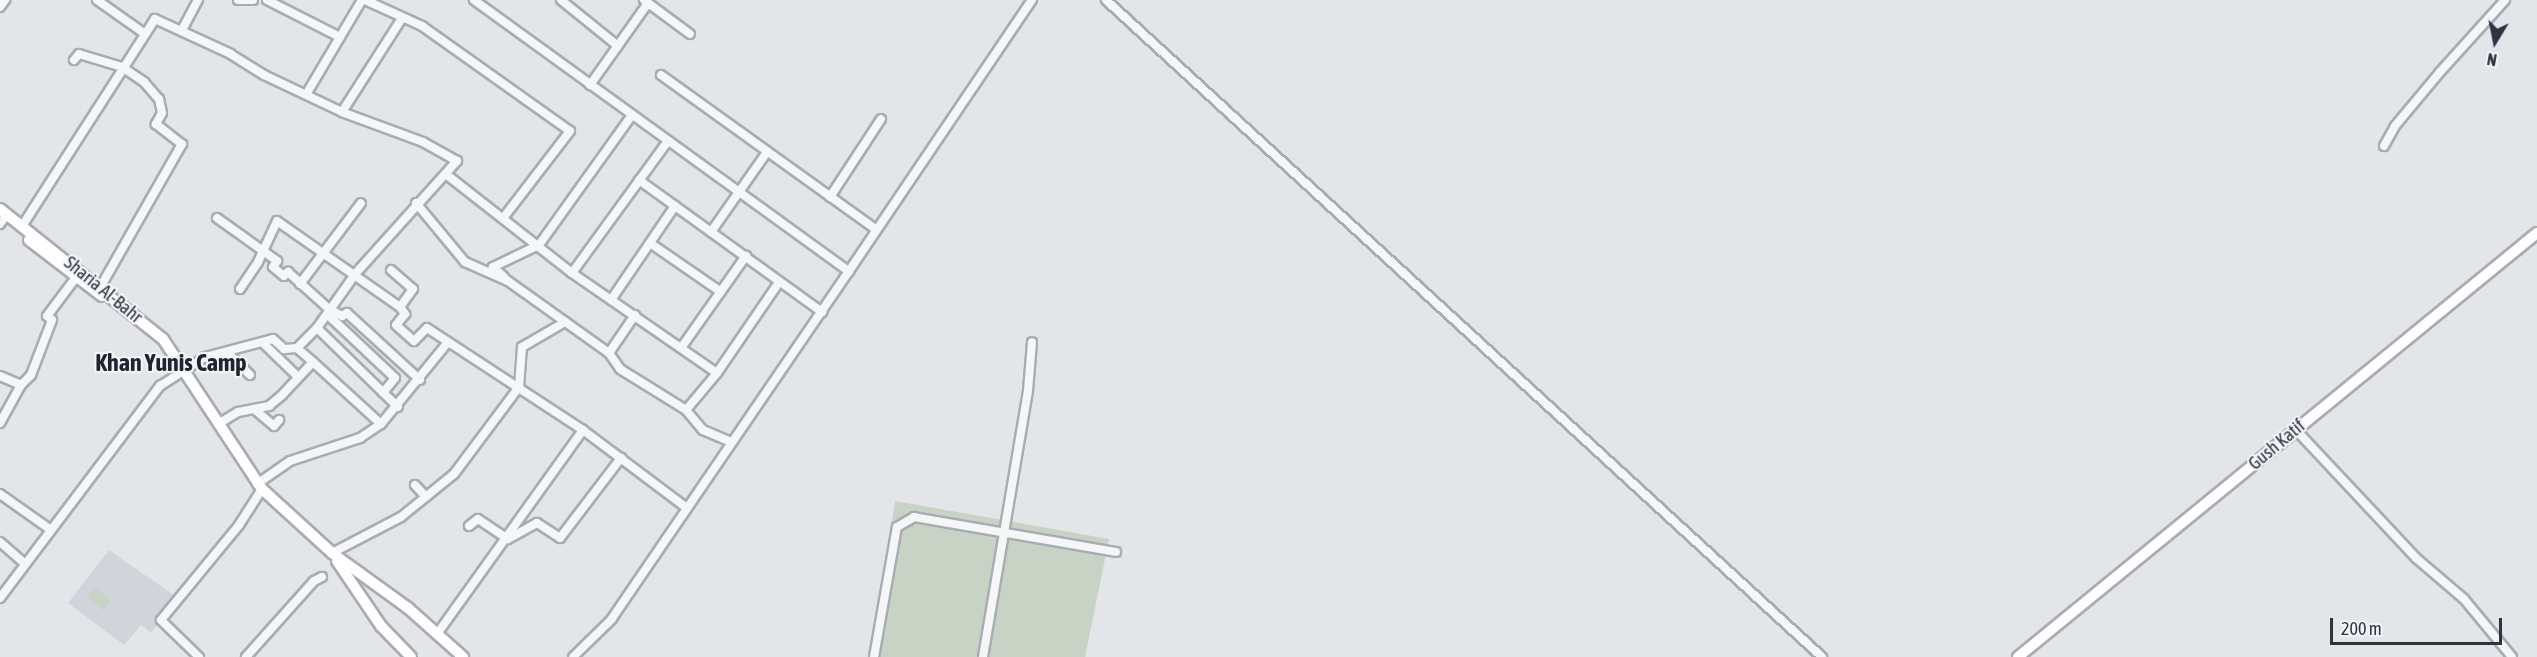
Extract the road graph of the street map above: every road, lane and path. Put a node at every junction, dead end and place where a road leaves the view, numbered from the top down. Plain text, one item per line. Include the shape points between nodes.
1 (5, 0) edge
2 (97, 0) edge
3 (198, 0) edge
4 (238, 0) edge
5 (253, 0) edge
6 (267, 0) edge
7 (363, 0) edge
8 (561, 0) edge
9 (1032, 0) edge
10 (1106, 0) edge
11 (2505, 0) edge
12 (478, 1) edge
13 (646, 2) edge
14 (0, 7) edge
15 (402, 18) junction
16 (182, 30) junction
17 (145, 34) junction
18 (690, 34) dead end
19 (340, 37) junction
20 (618, 46) junction
21 (74, 60) dead end
22 (122, 67) junction
23 (661, 75) dead end
24 (591, 85) junction
25 (307, 93) junction
26 (342, 112) junction
27 (632, 115) junction
28 (881, 119) dead end
29 (668, 141) junction
30 (2384, 146) dead end
31 (767, 152) junction
32 (447, 175) junction
33 (639, 180) junction
34 (739, 192) junction
35 (830, 197) junction
36 (361, 203) dead end
37 (416, 203) junction
38 (675, 206) junction
39 (2, 217) edge
40 (504, 217) junction
41 (217, 218) dead end
42 (22, 226) junction
43 (875, 229) junction
44 (711, 232) junction
45 (2537, 233) edge
46 (650, 243) junction
47 (539, 245) junction
48 (262, 252) junction
49 (326, 253) junction
50 (746, 256) junction
51 (391, 270) dead end
52 (849, 271) junction
53 (356, 273) junction
54 (572, 273) junction
55 (78, 275) junction
56 (508, 281) junction
57 (779, 282) junction
58 (300, 284) junction
59 (101, 286) junction
60 (240, 289) dead end
61 (721, 292) junction
62 (611, 300) junction
63 (399, 307) junction
64 (328, 312) junction
65 (822, 312) junction
66 (635, 315) junction
67 (565, 322) junction
68 (317, 328) junction
69 (448, 342) junction
70 (1032, 342) dead end
71 (264, 344) junction
72 (297, 348) junction
73 (681, 348) junction
74 (228, 353) junction
75 (609, 353) junction
76 (313, 362) junction
77 (182, 369) junction
78 (717, 373) junction
79 (250, 375) dead end
80 (0, 376) edge
81 (298, 376) junction
82 (420, 380) junction
83 (21, 385) junction
84 (519, 387) junction
85 (383, 393) junction
86 (398, 407) junction
87 (254, 409) junction
88 (686, 410) junction
89 (279, 420) dead end
90 (0, 423) edge
91 (218, 423) junction
92 (381, 424) junction
93 (2295, 429) junction
94 (583, 430) junction
95 (731, 442) junction
96 (621, 458) junction
97 (415, 485) dead end
98 (260, 487) junction
99 (426, 497) junction
100 (2, 499) edge
101 (687, 508) junction
102 (469, 526) dead end
103 (51, 530) junction
104 (1004, 533) junction
105 (508, 539) junction
106 (0, 542) edge
107 (1116, 552) dead end
108 (332, 553) junction
109 (25, 564) junction
110 (322, 577) dead end
111 (0, 598) edge
112 (437, 634) junction
113 (2509, 656) edge
114 (199, 657) edge
115 (246, 657) edge
116 (411, 657) edge
117 (463, 657) edge
118 (573, 657) edge
119 (874, 657) edge
120 (983, 657) edge
121 (1822, 657) edge
122 (2018, 657) edge

1 - 14 street
2 - 17 street
3 - 16 street
4 - 5 street
6 - 19 street
7 - 15 street
7 - 19 street
8 - 20 street
9 - 43 street
10 - 121 street
11 - 30 street via 2401,118
12 - 24 street
13 - 18 street
13 - 20 street
15 - 26 street
15 - 40 street via 422,26 570,131
16 - 17 street via 155,19
16 - 25 street via 264,75
17 - 22 street
19 - 25 street
20 - 24 street
21 - 22 street via 79,54
22 - 42 street
22 - 59 street via 156,92 162,113 156,124 182,144
23 - 31 street
24 - 27 street
25 - 26 street
26 - 32 street via 458,161
27 - 29 street
27 - 47 street
28 - 35 street
29 - 33 street
29 - 34 street
31 - 34 street
31 - 35 street
32 - 37 street
32 - 40 street
33 - 38 street
33 - 54 street
34 - 44 street
34 - 52 street
35 - 43 street
36 - 49 street
37 - 53 street
37 - 56 street via 455,253
38 - 44 street
38 - 46 street
39 - 42 main road, Sharia Al-Bahr
39 - 55 main road, Sharia Al-Bahr
40 - 47 street
41 - 48 street
42 - 55 main road, Sharia Al-Bahr
43 - 52 street
44 - 50 street
45 - 93 main road, Gush Katif
46 - 61 street
46 - 62 street
47 - 54 street
47 - 56 street via 494,267
48 - 49 street via 277,221
48 - 58 street via 277,261 273,267 284,276 288,272
48 - 60 street
49 - 53 street
49 - 58 street
50 - 57 street
50 - 61 street
51 - 63 street via 413,289
52 - 65 street
53 - 63 street
53 - 64 street
54 - 62 street
55 - 59 main road, Sharia Al-Bahr
55 - 77 main road, Sharia Al-Bahr via 146,331
55 - 83 street via 47,316 52,320 39,359
56 - 67 street
57 - 65 street
57 - 78 street
58 - 64 street
59 - 77 main road, Sharia Al-Bahr via 164,339
61 - 73 street
62 - 66 street
63 - 69 street via 405,314 396,325 414,341 427,328
64 - 68 street
64 - 82 street via 342,316 347,313
64 - 85 street via 395,378
65 - 95 street
66 - 73 street
66 - 75 street
67 - 75 street
67 - 84 street via 522,347
68 - 72 street
68 - 85 street
69 - 82 street
69 - 84 street
70 - 104 street via 1028,391
71 - 72 street via 273,339 284,349
71 - 74 street
71 - 81 street
72 - 76 street
73 - 78 street
74 - 77 street via 205,357
74 - 79 street
75 - 88 street via 620,369
76 - 81 street
76 - 92 street
77 - 91 main road, Sharia Al-Bahr
77 - 103 street via 160,386
78 - 88 street
80 - 83 street
81 - 87 street via 273,404
82 - 86 street
83 - 90 street
84 - 94 street
84 - 99 street via 464,463
85 - 86 street
86 - 92 street
87 - 89 street via 274,426
87 - 91 street via 238,412
88 - 95 street via 703,430
91 - 98 main road, Sharia Al-Bahr
92 - 98 street via 360,438 290,461
93 - 113 street via 2416,558 2464,599
93 - 122 main road, Gush Katif
94 - 96 street
94 - 105 street
95 - 101 street
96 - 101 street
96 - 105 street via 560,538 537,523
97 - 99 street
98 - 108 main road, Sharia Al-Bahr
98 - 114 street via 239,525 161,620
99 - 108 street via 375,533
100 - 103 street
101 - 118 street via 612,619
102 - 105 street via 478,519
103 - 109 street
104 - 107 street
104 - 119 street via 914,517 897,527
104 - 120 street
105 - 112 street
106 - 109 street
108 - 112 main road, Sharia Al-Bahr
108 - 116 main road, Sharia Al-Bahr via 381,626
109 - 111 street
110 - 115 street via 314,581
112 - 117 main road, Sharia Al-Bahr

